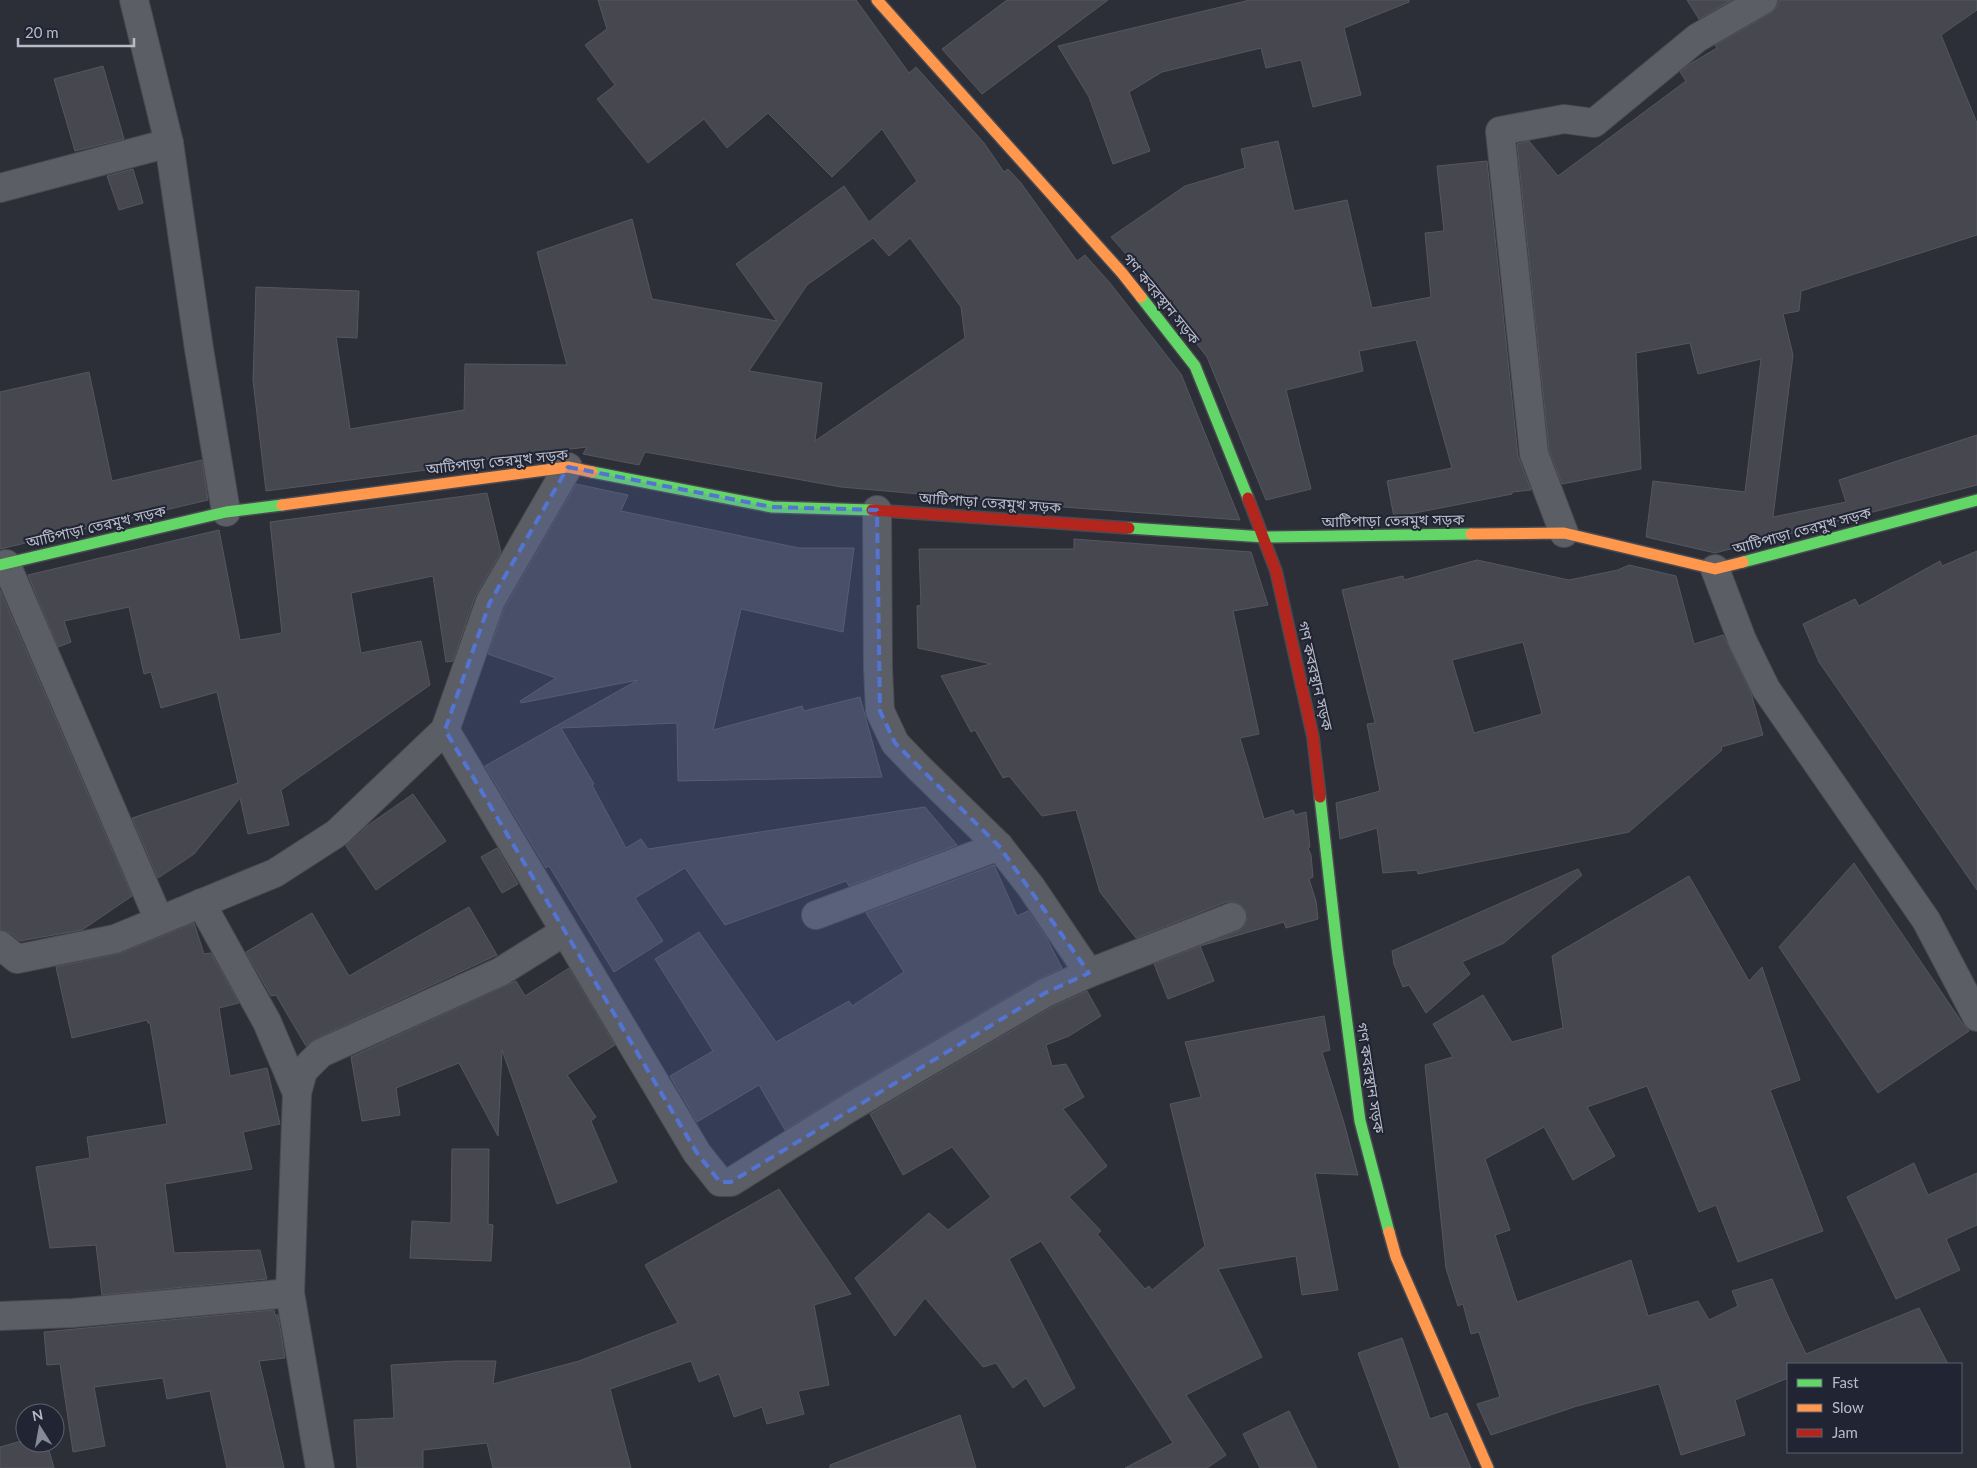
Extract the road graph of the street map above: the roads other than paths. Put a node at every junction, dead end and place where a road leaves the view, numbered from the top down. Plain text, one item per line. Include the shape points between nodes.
1 (134, 0) edge
2 (877, 0) edge
3 (1763, 0) edge
4 (169, 144) junction
5 (0, 188) edge
6 (568, 467) junction
7 (1977, 500) edge
8 (877, 510) junction
9 (226, 512) junction
10 (1564, 533) junction
11 (1264, 538) junction
12 (3, 565) edge
13 (1715, 569) junction
14 (445, 730) junction
15 (998, 846) junction
16 (201, 903) junction
17 (816, 915) dead end
18 (1232, 917) dead end
19 (159, 920) junction
20 (564, 932) junction
21 (0, 945) edge
22 (1089, 973) junction
23 (1977, 1017) edge
24 (297, 1093) junction
25 (290, 1293) junction
26 (0, 1316) edge
27 (320, 1468) edge
28 (1488, 1468) edge

1 - 4 street
2 - 11 main road, গণ কবরস্থান সড়ক via 1122,273 1195,366
3 - 10 street via 1697,38 1594,123 1564,119 1500,131 1534,454
4 - 5 street
4 - 9 street
6 - 8 main road, আটিপাড়া তেরমুখ সড়ক via 772,507
6 - 9 main road, আটিপাড়া তেরমুখ সড়ক
6 - 14 street via 490,602
7 - 13 main road, আটিপাড়া তেরমুখ সড়ক
8 - 11 main road, আটিপাড়া তেরমুখ সড়ক
8 - 15 street via 880,711 895,742
9 - 12 main road, আটিপাড়া তেরমুখ সড়ক
10 - 11 main road, আটিপাড়া তেরমুখ সড়ক
10 - 13 main road, আটিপাড়া তেরমুখ সড়ক
11 - 28 main road, গণ কবরস্থান সড়ক via 1276,571 1313,738 1360,1121 1396,1257
12 - 19 street
13 - 23 street via 1742,640 1766,689 1926,920
14 - 16 street via 337,833 275,874
14 - 20 street
15 - 17 street
15 - 22 street
16 - 19 street
16 - 24 street via 267,1022
18 - 22 street
19 - 21 street via 115,939 17,959
20 - 22 street via 697,1153 720,1182 731,1182 1044,993
20 - 24 street via 500,972 321,1053 303,1071
24 - 25 street
25 - 26 street via 73,1313
25 - 27 street

